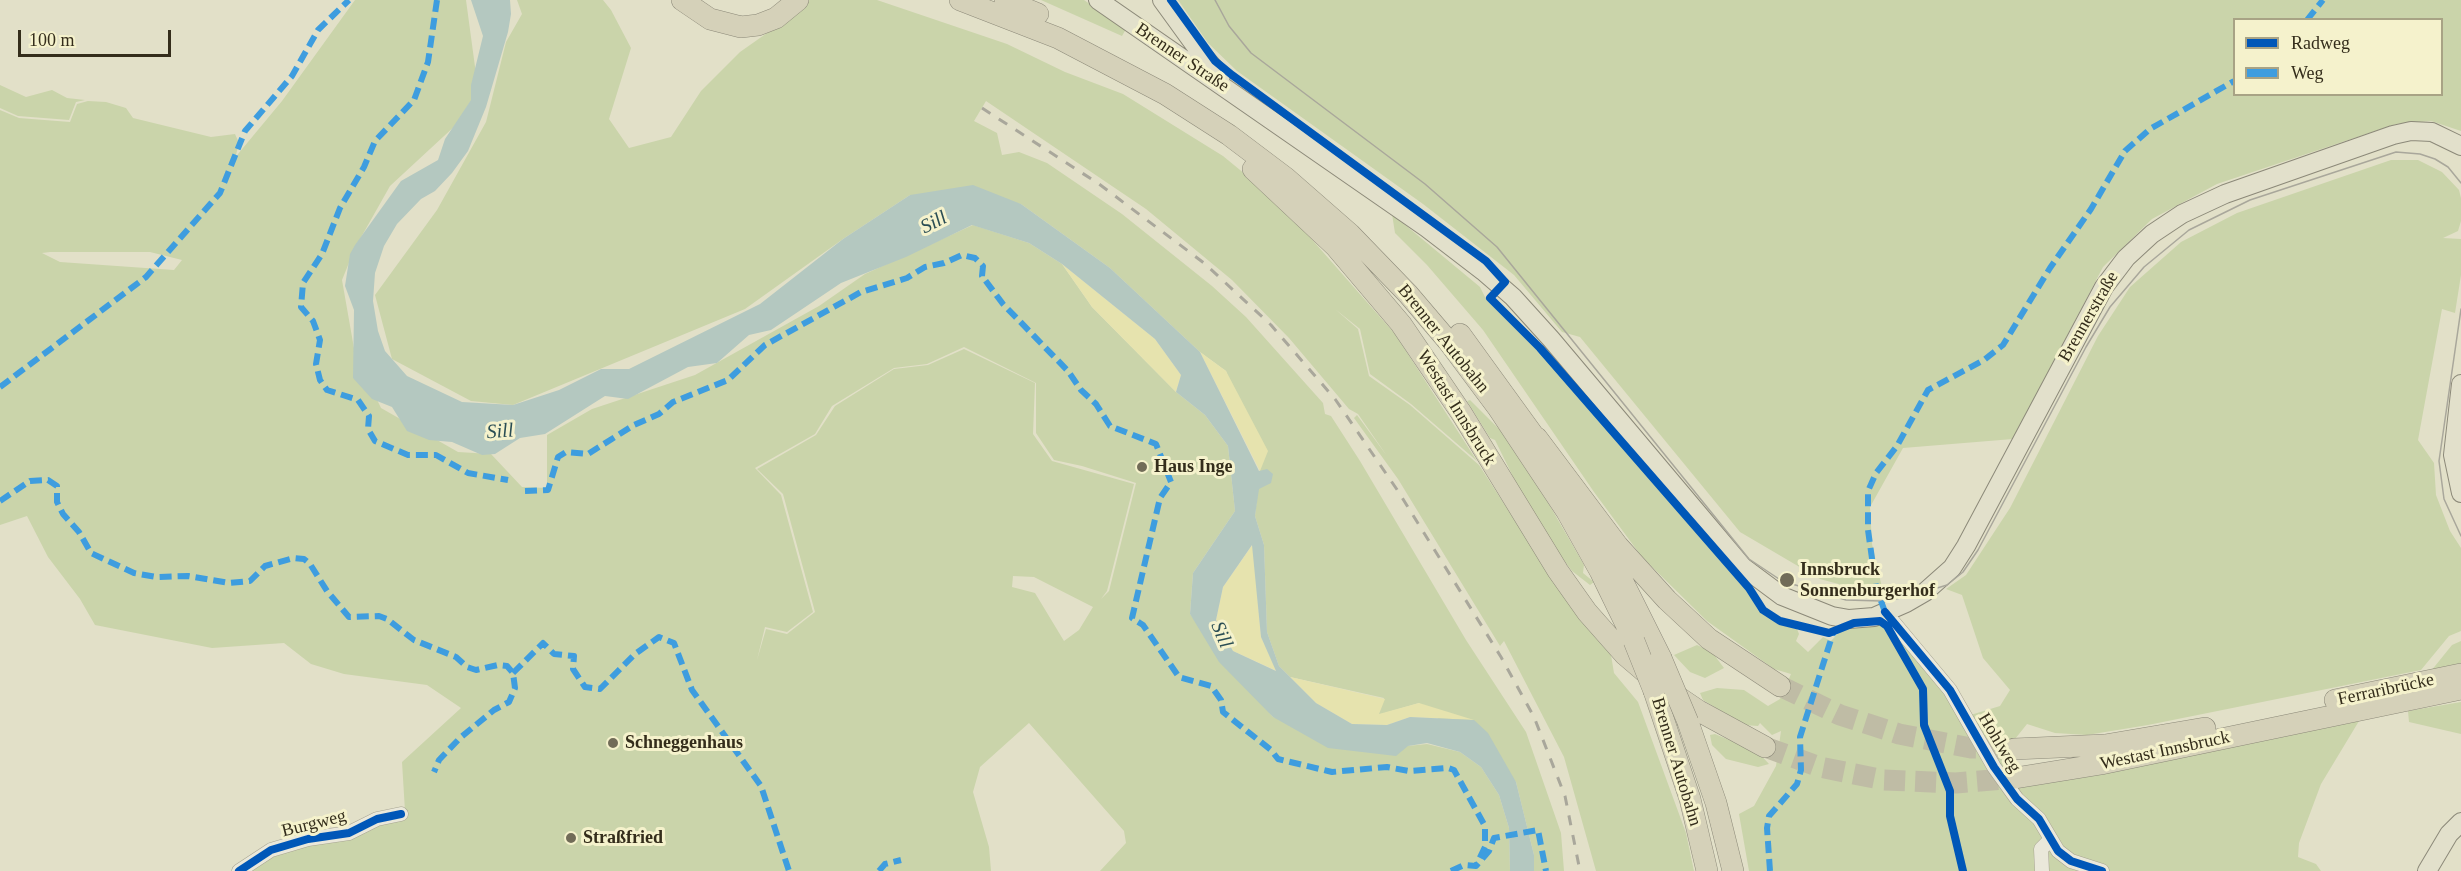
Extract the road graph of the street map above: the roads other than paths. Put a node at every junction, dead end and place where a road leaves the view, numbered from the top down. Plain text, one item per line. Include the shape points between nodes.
1 (682, 0) edge
2 (698, 0) edge
3 (788, 0) edge
4 (798, 0) edge
5 (960, 0) edge
6 (1005, 0) edge
7 (1098, 0) edge
8 (1165, 4) edge
9 (1146, 33) junction
10 (1132, 76) junction
11 (1251, 104) junction
12 (2461, 146) edge
13 (2461, 384) edge
14 (1527, 424) junction
15 (2461, 493) edge
16 (1890, 618) junction
17 (2461, 674) edge
18 (1780, 686) tunnel mouth
19 (2461, 689) edge
20 (2313, 713) junction
21 (1765, 747) tunnel mouth
22 (2014, 749) tunnel mouth
23 (2015, 778) tunnel mouth
24 (401, 814) dead end
25 (2461, 822) edge
26 (2051, 839) junction
27 (239, 871) edge
28 (1707, 871) edge
29 (1733, 871) edge
30 (2042, 871) edge
31 (2102, 871) edge
32 (2427, 871) edge

1 - 4 highway via 710,19 741,27 770,21
2 - 3 highway via 714,14 744,19 769,14
5 - 10 highway, Brenner Autobahn via 1058,38
6 - 14 highway, Brenner Autobahn via 1136,61 1290,164 1392,256 1462,336
7 - 9 main road, Brenner Straße
8 - 9 main road via 1169,16 1165,27
8 - 11 main road, Brenner Straße via 1209,64
9 - 11 main road, Brenner Straße
10 - 21 highway, Westast Innsbruck via 1252,168 1295,206 1367,282 1401,324 1462,414 1558,571 1625,655 1699,711
10 - 28 highway, Brenner Autobahn, bridge via 1229,135 1286,178 1350,234 1448,341 1537,466 1600,571 1654,691 1690,799
11 - 16 main road via 1383,199 1463,264 1580,376 1743,567 1772,590 1810,607
12 - 16 main road, Brennerstraße via 2432,132 2393,135 2225,194 2182,213 2152,234 2126,258 2104,287 1957,562
13 - 15 main road via 2453,455
14 - 18 highway via 1646,579 1708,639
14 - 29 highway, Brenner Autobahn, bridge via 1585,515 1660,658 1716,802
16 - 26 street, Hohlweg via 1950,690 1994,767 2017,799 2039,819
17 - 20 highway, Ferraribrücke
19 - 20 highway, Ferraribrücke
20 - 22 highway, Westast Innsbruck via 2074,748
20 - 23 highway, Westast Innsbruck via 2101,764
24 - 27 street, Burgweg via 377,819 349,833 271,850
25 - 32 main road via 2449,834
26 - 30 street via 2041,849
26 - 31 street, Hohlweg via 2071,861

